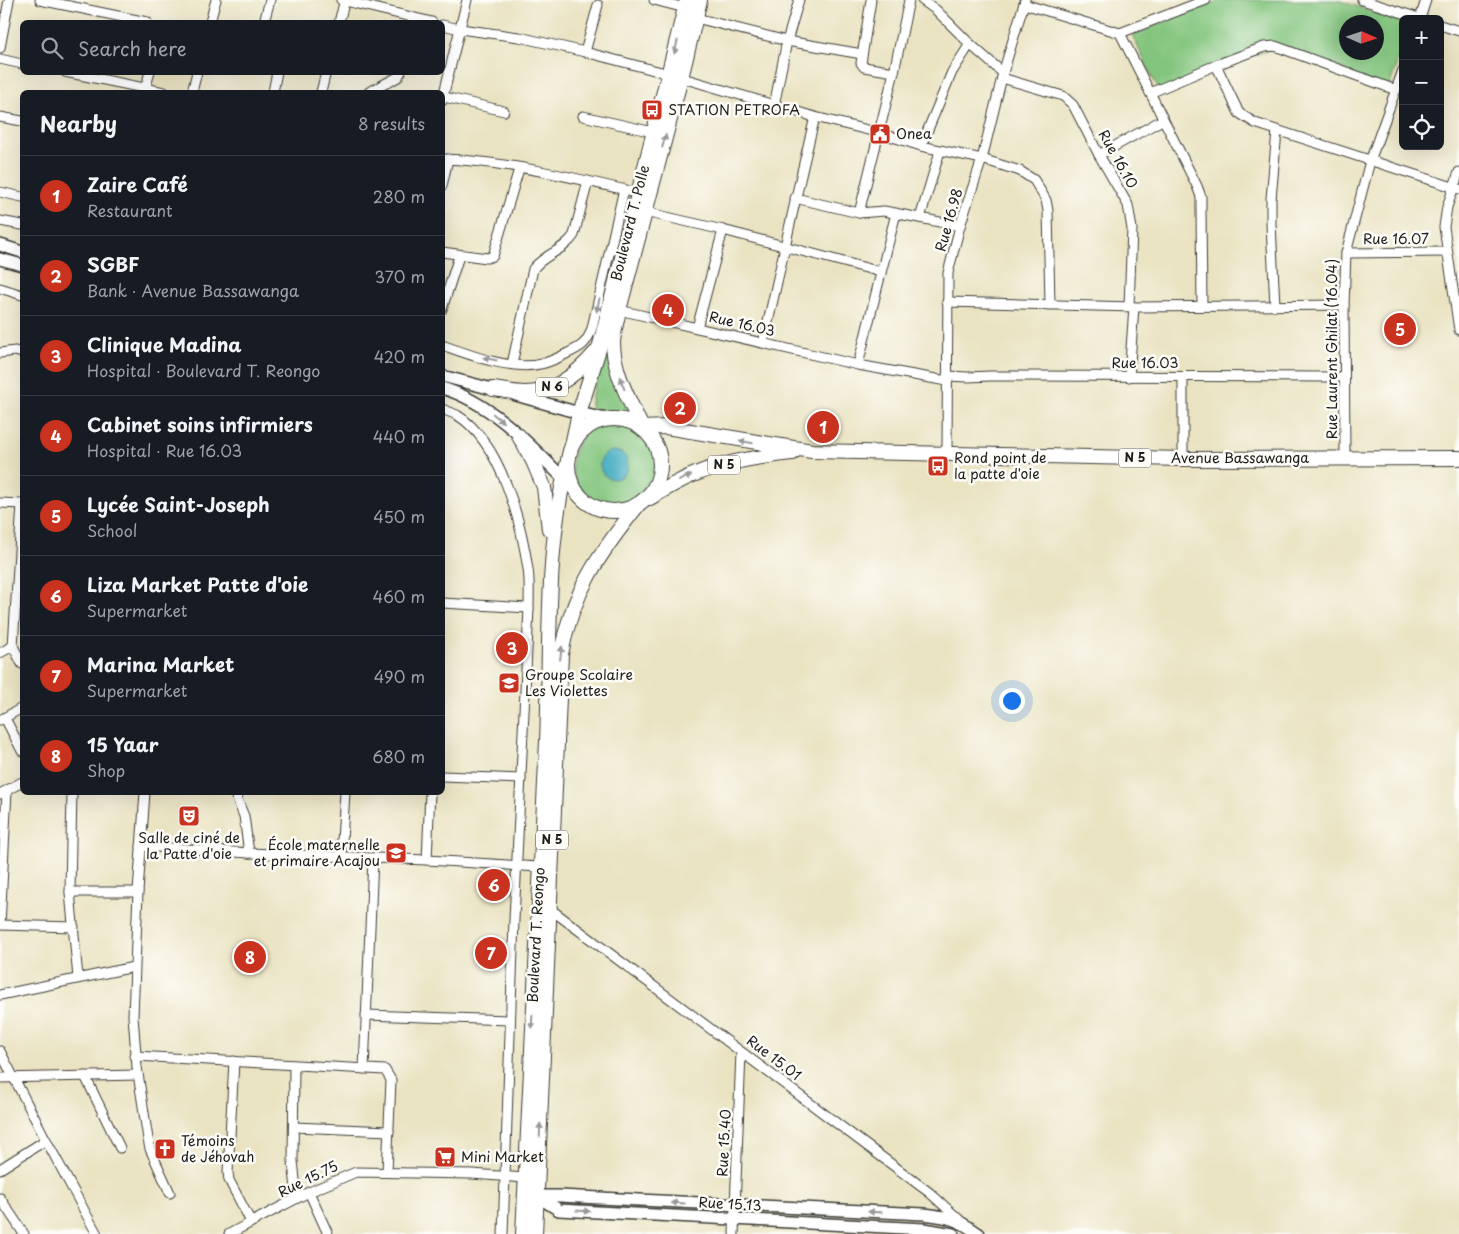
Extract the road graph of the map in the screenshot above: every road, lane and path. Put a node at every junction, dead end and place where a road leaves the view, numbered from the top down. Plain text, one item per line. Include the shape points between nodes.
1 (9, 0) edge
2 (40, 0) edge
3 (216, 0) edge
4 (270, 0) edge
5 (344, 0) edge
6 (467, 0) edge
7 (654, 0) edge
8 (700, 0) edge
9 (799, 0) edge
10 (871, 0) edge
11 (909, 0) edge
12 (922, 0) edge
13 (1362, 0) edge
14 (1426, 0) edge
15 (1200, 1) edge
16 (1025, 2) edge
17 (598, 5) dead end
18 (689, 9) edge
19 (1409, 15) edge
20 (1422, 15) edge
21 (137, 20) edge
22 (211, 20) edge
23 (265, 20) edge
24 (339, 20) edge
25 (413, 20) edge
26 (445, 26) edge
27 (1444, 26) edge
28 (460, 29) junction
29 (1459, 31) edge
30 (1120, 34) junction
31 (787, 40) junction
32 (970, 44) junction
33 (0, 48) edge
34 (585, 52) junction
35 (862, 54) junction
36 (0, 59) edge
37 (20, 64) edge
38 (1216, 65) junction
39 (894, 72) junction
40 (79, 75) edge
41 (149, 75) edge
42 (196, 75) edge
43 (276, 75) edge
44 (325, 75) edge
45 (399, 75) edge
46 (1003, 75) junction
47 (675, 76) junction
48 (1399, 81) edge
49 (145, 89) junction
50 (151, 90) edge
51 (192, 90) edge
52 (273, 90) edge
53 (322, 90) edge
54 (373, 90) edge
55 (1396, 90) junction
56 (445, 91) edge
57 (1150, 93) junction
58 (445, 99) edge
59 (774, 106) junction
60 (504, 111) dead end
61 (583, 116) dead end
62 (0, 117) edge
63 (815, 118) junction
64 (1162, 120) junction
65 (20, 121) edge
66 (1277, 131) junction
67 (654, 132) junction
68 (880, 133) junction
69 (921, 146) junction
70 (940, 151) junction
71 (1099, 155) junction
72 (445, 159) edge
73 (982, 159) junction
74 (1370, 161) junction
75 (519, 169) junction
76 (1459, 172) edge
77 (588, 181) junction
78 (1456, 188) edge
79 (631, 191) junction
80 (0, 192) edge
81 (20, 197) edge
82 (795, 198) junction
83 (645, 212) junction
84 (859, 213) junction
85 (896, 213) junction
86 (920, 218) junction
87 (0, 221) edge
88 (20, 225) edge
89 (960, 226) junction
90 (723, 230) junction
91 (0, 245) edge
92 (786, 247) junction
93 (20, 251) edge
94 (1447, 252) junction
95 (445, 253) edge
96 (1346, 253) junction
97 (459, 256) junction
98 (0, 259) edge
99 (20, 264) edge
100 (881, 272) junction
101 (1455, 285) edge
102 (0, 288) edge
103 (20, 293) edge
104 (445, 300) edge
105 (947, 302) junction
106 (1050, 305) junction
107 (1344, 305) junction
108 (1131, 306) junction
109 (1202, 306) junction
110 (1275, 306) junction
111 (619, 310) junction
112 (697, 328) junction
113 (1459, 330) edge
114 (763, 343) junction
115 (445, 346) edge
116 (599, 349) junction
117 (20, 352) edge
118 (0, 353) edge
119 (512, 364) junction
120 (858, 365) junction
121 (445, 377) edge
122 (1129, 377) junction
123 (1183, 377) junction
124 (947, 378) junction
125 (1343, 378) junction
126 (445, 389) edge
127 (493, 389) junction
128 (445, 410) edge
129 (579, 413) junction
130 (606, 419) junction
131 (642, 428) junction
132 (519, 436) junction
133 (571, 451) junction
134 (812, 451) junction
135 (947, 454) junction
136 (1345, 458) junction
137 (1459, 458) edge
138 (1184, 459) junction
139 (563, 479) junction
140 (544, 487) junction
141 (578, 493) junction
142 (559, 498) junction
143 (0, 503) edge
144 (640, 503) junction
145 (20, 504) edge
146 (20, 536) edge
147 (552, 554) junction
148 (445, 603) edge
149 (529, 608) junction
150 (13, 646) junction
151 (0, 653) edge
152 (20, 660) edge
153 (20, 709) edge
154 (3, 719) edge
155 (20, 748) edge
156 (445, 776) edge
157 (521, 780) junction
158 (20, 783) edge
159 (3, 793) edge
160 (72, 795) edge
161 (144, 795) edge
162 (235, 795) edge
163 (345, 795) edge
164 (430, 795) edge
165 (141, 846) junction
166 (249, 853) junction
167 (342, 857) junction
168 (373, 858) junction
169 (427, 860) junction
170 (517, 865) junction
171 (539, 867) junction
172 (70, 892) junction
173 (138, 892) junction
174 (549, 908) junction
175 (0, 925) edge
176 (74, 927) junction
177 (134, 967) junction
178 (78, 978) junction
179 (0, 995) edge
180 (366, 1015) junction
181 (510, 1020) junction
182 (0, 1051) edge
183 (741, 1052) junction
184 (135, 1056) junction
185 (234, 1061) junction
186 (294, 1065) junction
187 (364, 1069) junction
188 (138, 1075) junction
189 (85, 1076) junction
190 (0, 1078) edge
191 (14, 1078) junction
192 (294, 1127) junction
193 (389, 1131) junction
194 (46, 1140) junction
195 (120, 1148) dead end
196 (0, 1169) edge
197 (387, 1172) junction
198 (504, 1176) junction
199 (524, 1178) junction
200 (309, 1192) junction
201 (170, 1193) dead end
202 (538, 1196) junction
203 (0, 1198) edge
204 (297, 1198) junction
205 (735, 1205) junction
206 (734, 1219) junction
207 (251, 1222) junction
208 (962, 1222) junction
209 (923, 1231) edge
210 (948, 1233) edge
211 (24, 1234) edge
212 (97, 1234) edge
213 (230, 1234) edge
214 (328, 1234) edge
215 (503, 1234) edge
216 (523, 1234) edge
217 (535, 1234) edge
218 (734, 1234) edge
219 (979, 1234) edge

1 - 33 street
2 - 21 street
3 - 22 street
4 - 23 street
5 - 24 street
5 - 25 street
6 - 28 street
7 - 18 street
8 - 18 highway, Boulevard T. Polle
9 - 31 street
10 - 35 street
11 - 39 street
12 - 32 street, Rue 16.10
13 - 19 street
14 - 20 street
15 - 30 street
16 - 30 street
16 - 46 street, Rue 16.98
17 - 34 street
18 - 31 street
18 - 47 highway, Boulevard T. Polle
26 - 28 street
27 - 29 street
28 - 34 street via 519,37
28 - 56 street
30 - 57 street
31 - 35 street
31 - 59 street
32 - 46 street, Rue 16.10
32 - 69 street via 952,72
34 - 47 street
35 - 39 street via 862,65
36 - 37 street
38 - 55 street via 1275,46
38 - 57 street
38 - 66 street via 1239,113
39 - 68 street
40 - 49 street
41 - 49 street
42 - 51 street
43 - 52 street
44 - 53 street
45 - 54 street
46 - 71 street, Rue 16.10 via 1063,96 1073,105
46 - 73 street, Rue 16.98
47 - 59 street
47 - 67 highway, Boulevard T. Polle
83 -> 47 highway, Boulevard T. Polle
48 - 55 street, Rue Laurent Ghilat (16.04)
49 - 50 street
55 - 74 street, Rue Laurent Ghilat (16.04)
57 - 64 street
58 - 60 street
59 - 63 street
61 - 67 street
62 - 65 street
63 - 68 street
63 - 82 street
64 - 71 street
64 - 109 street via 1201,197
66 - 74 street
66 - 110 street via 1271,224
67 - 79 highway, Boulevard T. Polle
68 - 69 street
68 - 84 street
69 - 70 street
70 - 73 street
70 - 86 street
71 - 108 street, Rue 16.10 via 1128,205 1131,217
72 - 75 street
73 - 89 street, Rue 16.98
73 - 106 street via 1020,170 1034,180 1046,200
74 - 78 street
74 - 96 street, Rue Laurent Ghilat (16.04)
75 - 77 street
75 - 97 street via 493,256
76 - 78 street
77 - 79 street
77 - 119 street via 570,242 534,269
78 - 94 street via 1444,218
79 - 116 highway, Boulevard T. Polle
79 -> 119 street via 588,339 580,348 540,365
80 - 81 street
82 - 84 street
82 - 92 street
83 - 90 street
83 - 111 highway, Boulevard T. Polle
84 - 85 street
85 - 86 street
85 - 100 street
86 - 89 street
87 - 88 street
89 - 105 street, Rue 16.98 via 948,273
90 - 92 street
90 - 112 street
91 - 93 main road
92 - 100 street
92 - 114 street
94 - 96 street, Rue 16.07
94 - 101 street
95 - 97 street
96 - 107 street, Rue Laurent Ghilat (16.04)
97 - 104 street
98 - 99 main road
100 - 120 street
101 - 113 street
102 - 103 street
105 - 106 street
105 - 124 street, Rue 16.98
106 - 108 street
107 - 110 street
107 - 125 street, Rue Laurent Ghilat (16.04)
108 - 109 street
108 - 122 street, Rue 16.10
109 - 110 street
111 - 112 street, Rue 16.03
131 -> 111 highway, Boulevard T. Polle via 617,367 613,342
112 - 114 street, Rue 16.03
114 - 120 street, Rue 16.03
119 -> 115 street
116 - 127 highway, N 6 via 578,372 558,385 523,393
116 - 129 highway, Boulevard T. Polle
117 - 118 street
120 - 124 street, Rue 16.03
121 - 127 main road, N 6
122 - 123 street, Rue 16.03
122 - 124 street, Rue 16.03
123 - 125 street, Rue 16.03
123 - 138 street
124 - 135 street, Rue 16.98
125 - 136 street, Rue Laurent Ghilat (16.04)
126 -> 132 main road via 479,403
127 - 129 main road, N 6
128 - 149 street via 471,427 501,470 525,551
129 - 130 main road, N 6
129 - 133 highway, Boulevard T. Polle
130 - 131 highway, N 5 via 628,420
130 - 133 highway, N 5 via 588,426
134 -> 131 highway, Avenue Bassawanga / N 5 via 666,428
131 - 144 highway, N 5 via 655,443 661,466 657,483
132 - 139 main road
132 - 140 highway, N 5
133 - 139 highway, Boulevard T. Reongo / N 5
133 - 141 highway via 570,476
134 - 135 highway, Avenue Bassawanga / N 5
144 -> 134 highway, Avenue Bassawanga / N 5 via 682,480 714,468
135 - 138 highway, Avenue Bassawanga / N 5
136 - 137 highway, Avenue Bassawanga / N 5
136 - 138 highway, Avenue Bassawanga / N 5
139 - 141 main road
139 - 142 highway, Boulevard T. Reongo / N 5
140 - 142 highway
140 - 147 highway, N 5
141 - 144 highway, N 5 via 592,505 609,511 627,510
142 - 147 highway, Boulevard T. Reongo / N 5
143 - 145 street
174 -> 144 highway, N 5 via 559,675 567,625 588,575 614,534
146 - 150 street
147 - 171 highway, Boulevard T. Reongo / N 5 via 548,721
148 - 149 street
149 - 157 street
150 - 151 street
150 - 152 street
153 - 154 street
154 - 155 street
156 - 157 street
157 - 170 street
158 - 159 street
159 - 175 street
160 - 172 street
161 - 165 street
162 - 166 street via 244,816
163 - 167 street
164 - 169 street
165 - 166 street
165 - 173 street
166 - 167 street
167 - 168 street
168 - 169 street
168 - 180 street
169 - 170 street
170 - 171 street
170 - 181 street
171 -> 199 highway, Boulevard T. Reongo / N 5
172 - 173 street
172 - 176 street
173 - 177 street
174 - 183 street, Rue 15.01
202 -> 174 highway, N 5
175 - 176 street
176 - 178 street
177 - 178 street
177 - 184 street via 132,1016
178 - 179 street
180 - 181 street
180 - 187 street
181 - 198 street
182 - 191 street
183 - 205 street, Rue 15.40
183 - 208 street, Rue 15.01 via 930,1193
184 - 185 street
184 - 188 street
185 - 186 street
185 - 207 street via 228,1173
186 - 187 street
186 - 192 street
187 - 193 street via 385,1070 390,1076
188 - 189 street
188 - 201 street via 150,1149
189 - 191 street
189 - 195 street
190 - 191 street
191 - 194 street
192 - 193 street
192 - 204 street
193 - 197 street
194 - 196 street
194 - 212 street
197 - 198 street, Rue 15.75
197 - 200 street, Rue 15.75 via 356,1172
198 - 199 street, Rue 15.75
198 - 215 street
199 - 202 main road, Rue 15.13
199 - 216 highway, Boulevard T. Reongo / N 5
200 - 204 street, Rue 15.75
200 - 214 street
205 -> 202 main road, Rue 15.13
202 -> 206 main road, Rue 15.13 via 559,1210
202 - 217 highway, N 5
203 - 211 street
204 - 207 street, Rue 15.75
205 - 206 street, Rue 15.40
208 -> 205 main road, Rue 15.13 via 924,1214
206 - 209 main road, Rue 15.13
206 - 218 street, Rue 15.40
207 - 213 street, Rue 15.75
208 - 219 main road, Rue 15.01
209 - 210 main road, Rue 15.13

